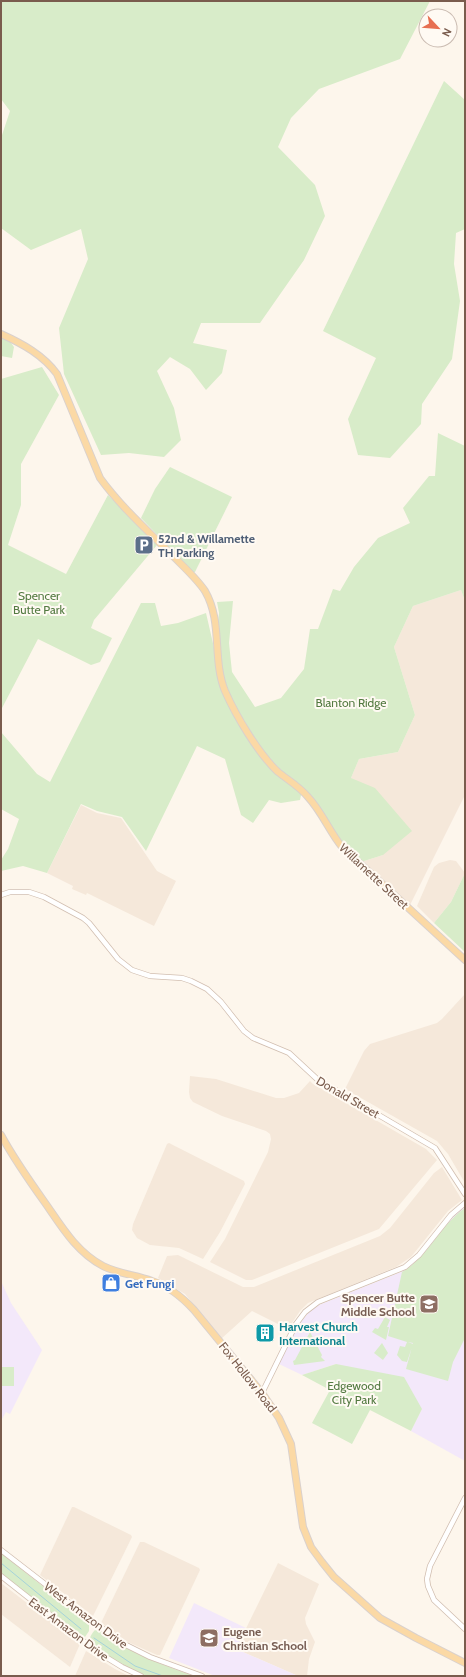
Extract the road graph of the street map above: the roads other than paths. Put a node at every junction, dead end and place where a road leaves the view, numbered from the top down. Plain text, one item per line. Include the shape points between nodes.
1 (1, 334) edge
2 (1, 895) edge
3 (465, 960) edge
4 (1, 1136) edge
5 (465, 1194) edge
6 (465, 1203) edge
7 (262, 1393) junction
8 (465, 1498) edge
9 (1, 1550) edge
10 (1, 1576) edge
11 (465, 1628) edge
12 (465, 1663) edge
13 (141, 1676) edge
14 (202, 1676) edge

1 - 3 main road, Willamette Street via 49,362 57,374 100,478 197,581 207,596 213,611 222,683 229,700 260,752 307,796 342,847
2 - 5 street, Donald Street via 10,892 29,892 44,897 83,918 118,959 132,970 150,976 182,978 207,989 253,1038 289,1053 317,1079 435,1148
4 - 7 main road, Fox Hollow Road via 32,1185 85,1254 110,1270 164,1286 182,1298
6 - 7 street via 451,1215 419,1255 405,1266 318,1302 305,1312 296,1324
7 - 12 main road, Fox Hollow Road via 279,1418 291,1444 301,1521 311,1547 322,1562 334,1577 380,1618
8 - 11 street via 430,1566 427,1579 434,1600
9 - 14 street, West Amazon Drive via 120,1642 150,1657
10 - 13 street, East Amazon Drive via 96,1651

